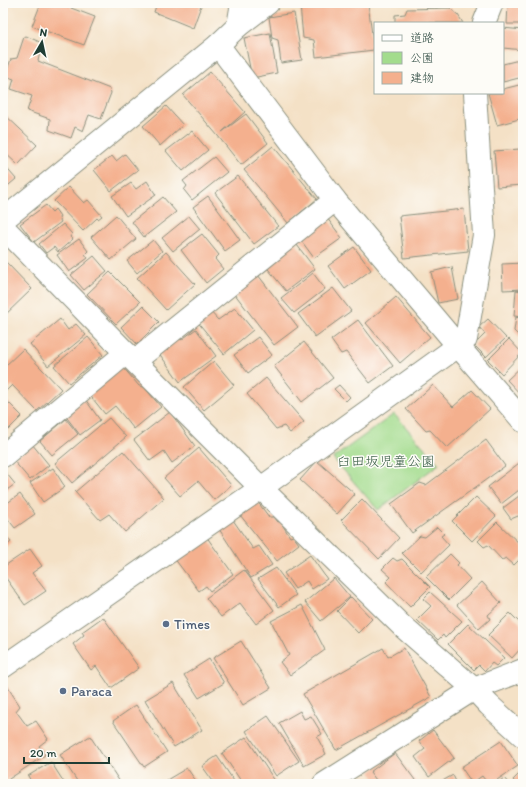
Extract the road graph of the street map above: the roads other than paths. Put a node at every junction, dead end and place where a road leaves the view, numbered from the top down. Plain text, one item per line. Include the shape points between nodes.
1 (242, 3) edge
2 (268, 3) edge
3 (492, 3) edge
4 (484, 22) edge
5 (238, 26) junction
6 (218, 45) junction
7 (475, 94) edge
8 (335, 200) junction
9 (3, 220) edge
10 (3, 226) edge
11 (458, 346) junction
12 (131, 357) junction
13 (523, 421) edge
14 (3, 456) edge
15 (261, 488) junction
16 (3, 667) edge
17 (523, 670) edge
18 (474, 689) junction
19 (523, 736) edge
20 (324, 784) edge

1 - 5 street
2 - 5 street
3 - 4 street
5 - 6 street
6 - 8 street
6 - 9 street
7 - 11 street via 484,235 466,339
8 - 11 street
8 - 12 street
10 - 12 street
11 - 13 street
11 - 15 street
12 - 14 street
12 - 15 street
15 - 16 street
15 - 18 street via 403,626
17 - 18 street
18 - 19 street
18 - 20 street

